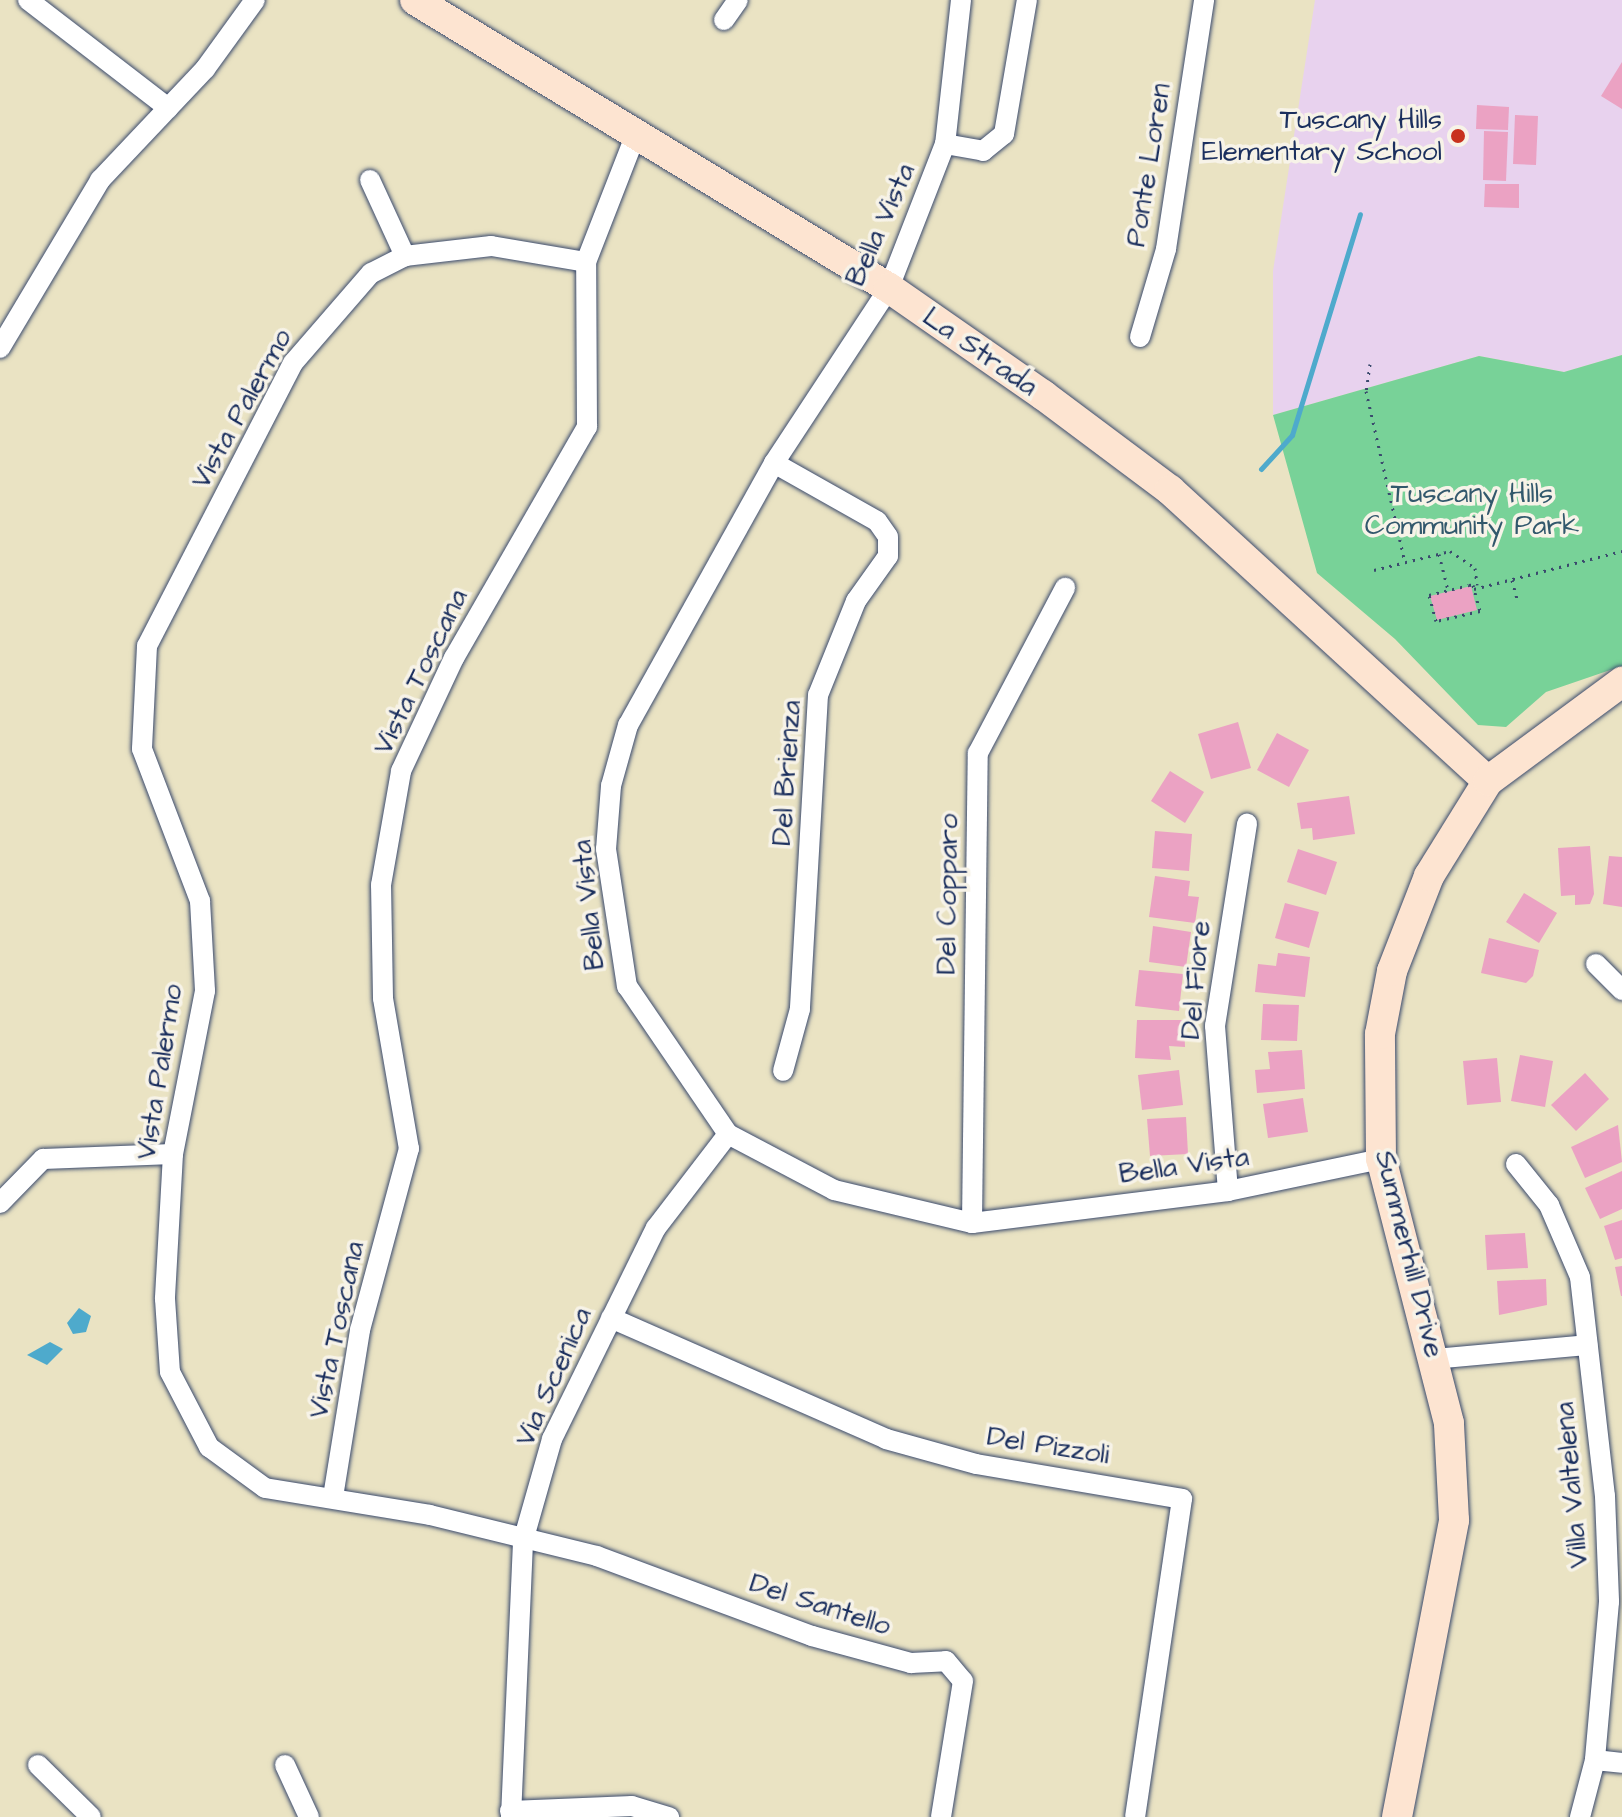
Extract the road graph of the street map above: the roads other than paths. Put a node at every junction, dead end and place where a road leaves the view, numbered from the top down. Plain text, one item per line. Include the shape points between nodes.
1 (28, 0) edge
2 (255, 0) edge
3 (415, 0) edge
4 (738, 0) edge
5 (961, 0) edge
6 (1027, 0) edge
7 (1204, 0) edge
8 (724, 20) dead end
9 (168, 108) junction
10 (636, 134) junction
11 (945, 144) junction
12 (370, 180) dead end
13 (405, 256) junction
14 (586, 262) junction
15 (889, 288) junction
16 (1140, 337) dead end
17 (0, 348) edge
18 (774, 463) junction
19 (1065, 588) dead end
20 (1622, 682) edge
21 (1488, 781) junction
22 (1247, 824) dead end
23 (1596, 964) dead end
24 (1622, 990) edge
25 (783, 1071) dead end
26 (728, 1134) junction
27 (173, 1154) junction
28 (1381, 1159) junction
29 (1516, 1164) dead end
30 (1228, 1191) junction
31 (0, 1203) edge
32 (972, 1223) junction
33 (611, 1318) junction
34 (1587, 1345) junction
35 (1434, 1359) junction
36 (333, 1497) junction
37 (523, 1541) junction
38 (1616, 1602) edge
39 (1595, 1760) junction
40 (1622, 1763) edge
41 (38, 1765) dead end
42 (285, 1765) dead end
43 (510, 1814) edge
44 (91, 1817) edge
45 (309, 1817) edge
46 (669, 1817) edge
47 (941, 1817) edge
48 (1135, 1817) edge
49 (1397, 1817) edge
50 (1580, 1817) edge

1 - 9 street
2 - 9 street
3 - 10 street, La Strada
4 - 8 street
5 - 11 street, Bella Vista
6 - 11 street via 1004,134 983,151
7 - 16 street, Ponte Loren via 1166,249
9 - 17 street via 76,214
10 - 14 street, Vista Toscana
10 - 15 street, La Strada
11 - 15 street, Bella Vista
12 - 13 street
13 - 14 street, Vista Palermo via 491,246
13 - 27 street, Vista Palermo via 339,303 293,363 147,646 142,749 200,901 204,961 205,991
14 - 36 street, Vista Toscana via 587,427 454,658 401,771 381,885 383,998 409,1149 360,1330
15 - 18 street, Bella Vista
15 - 21 street, La Strada via 1170,490
18 - 25 street, Del Brienza via 877,521 888,537 888,556 856,601 818,695 800,1009
18 - 26 street, Bella Vista via 628,725 607,833 627,986
19 - 32 street, Del Copparo via 978,753
20 - 21 street, Summerhill Drive
21 - 28 street, Summerhill Drive via 1429,876 1392,971 1380,1034
22 - 30 street, Del Fiore via 1215,1026
23 - 24 street
26 - 32 street, Bella Vista via 834,1190
26 - 33 street, Via Scenica via 656,1228
27 - 31 street via 43,1159
27 - 36 street, Vista Palermo via 165,1299 170,1372 184,1410 231,1469 265,1488
28 - 30 street, Bella Vista
28 - 35 street, Summerhill Drive
29 - 34 street, Villa Valtelena via 1549,1205 1580,1277
30 - 32 street, Bella Vista
33 - 37 street, Via Scenica via 552,1439
33 - 48 street, Del Pizzoli via 886,1439 976,1464 1182,1499
34 - 35 street
34 - 38 street, Villa Valtelena
35 - 49 street, Summerhill Drive via 1449,1423 1453,1533
36 - 37 street, Vista Palermo
37 - 43 street, Via Scenica
37 - 47 street, Del Santello via 610,1560 812,1636 911,1663 946,1661 963,1681
38 - 39 street, Villa Valtelena
39 - 40 street
39 - 50 street, Villa Valtelena
41 - 44 street
42 - 45 street
43 - 46 street via 632,1806

